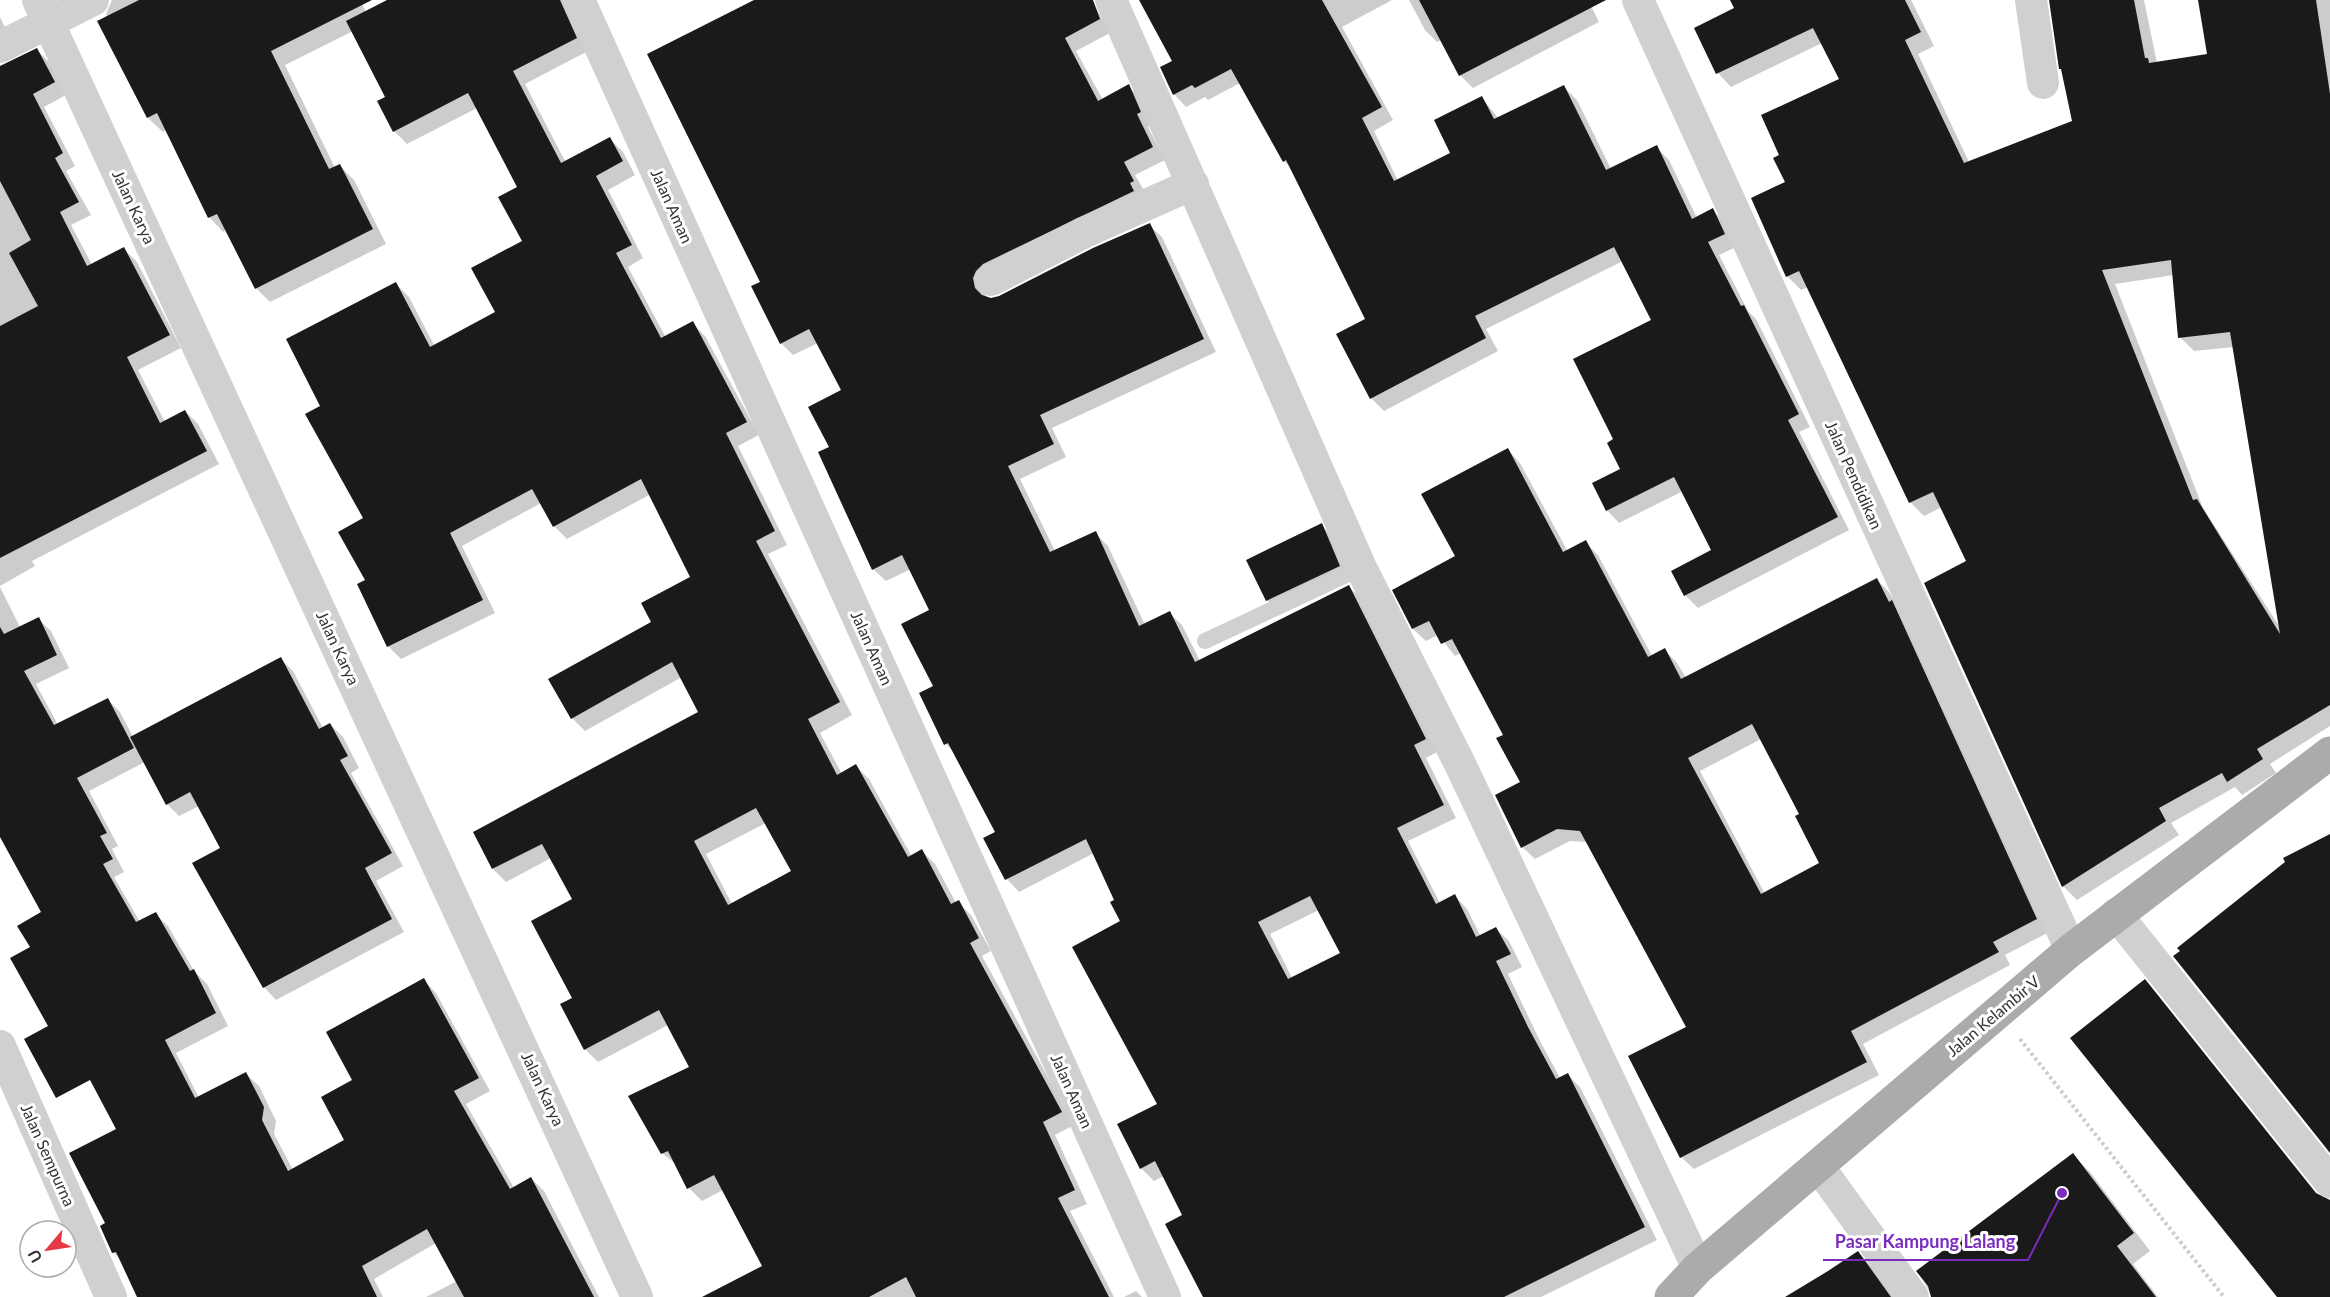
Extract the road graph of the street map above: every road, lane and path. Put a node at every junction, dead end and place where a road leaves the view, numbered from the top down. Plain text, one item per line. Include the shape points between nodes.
1 (93, 0) edge
2 (579, 0) edge
3 (1110, 0) edge
4 (1638, 0) edge
5 (2031, 0) edge
6 (43, 11) edge
7 (0, 47) edge
8 (2043, 84) dead end
9 (1193, 184) junction
10 (991, 280) dead end
11 (1361, 568) junction
12 (1205, 641) dead end
13 (2330, 753) edge
14 (2116, 914) junction
15 (2071, 950) junction
16 (1998, 1012) junction
17 (0, 1046) edge
18 (1818, 1166) junction
19 (2330, 1182) edge
20 (1698, 1268) junction
21 (111, 1297) edge
22 (637, 1297) edge
23 (1165, 1297) edge
24 (1671, 1297) edge
25 (1913, 1297) edge
26 (2224, 1297) edge

1 - 6 street
2 - 23 street, Jalan Aman
3 - 9 street
4 - 15 street, Jalan Pendidikan
5 - 8 street
6 - 7 street
6 - 22 street, Jalan Karya
9 - 10 street via 1085,232
9 - 11 street
11 - 12 lane
11 - 20 street via 1460,764
13 - 14 main road, Jalan Kelambir V
14 - 15 main road, Jalan Kelambir V
14 - 19 street
15 - 16 main road, Jalan Kelambir V
16 - 18 main road, Jalan Kelambir V
16 - 26 path
17 - 21 street, Jalan Sempurna
18 - 20 main road, Jalan Kelambir V
18 - 25 street
20 - 24 main road, Jalan Kelambir V

